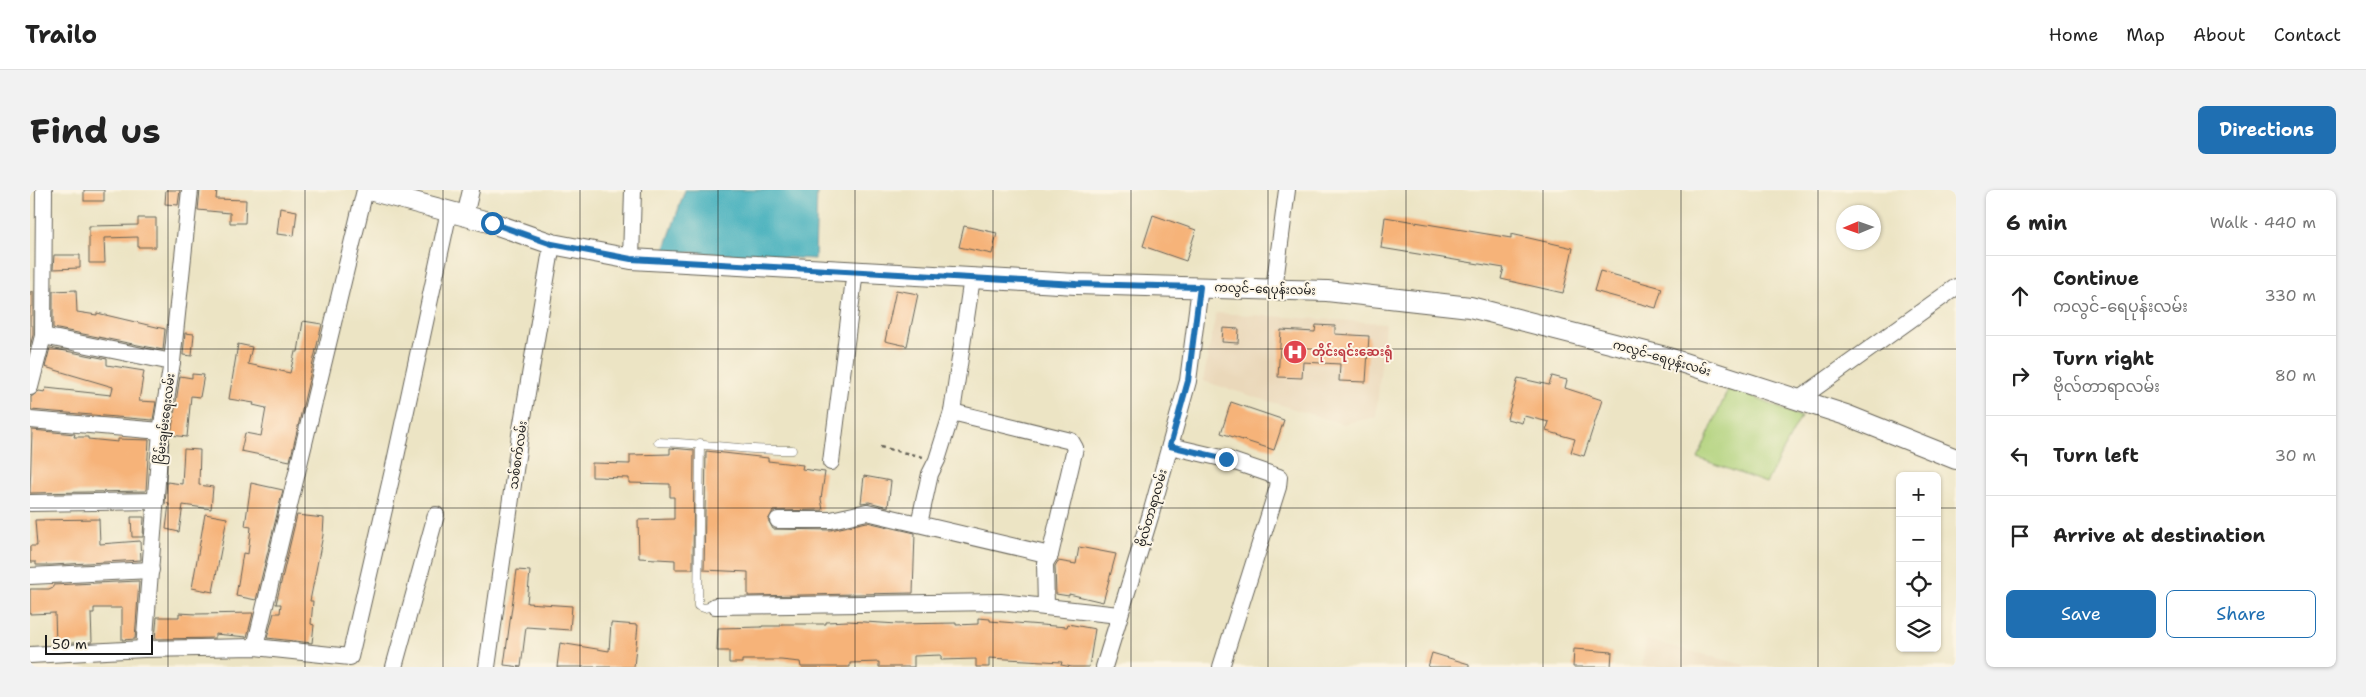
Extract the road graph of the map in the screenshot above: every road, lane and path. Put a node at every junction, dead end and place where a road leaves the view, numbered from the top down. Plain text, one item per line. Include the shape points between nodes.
1 (44, 190) edge
2 (190, 190) edge
3 (367, 190) edge
4 (471, 190) edge
5 (633, 190) edge
6 (1287, 190) edge
7 (457, 214) junction
8 (552, 244) junction
9 (631, 259) junction
10 (855, 271) junction
11 (972, 278) junction
12 (1200, 287) junction
13 (1956, 287) edge
14 (1274, 289) junction
15 (43, 336) junction
16 (172, 362) junction
17 (30, 387) edge
18 (1798, 400) junction
19 (952, 412) junction
20 (30, 420) edge
21 (161, 431) junction
22 (658, 442) dead end
23 (700, 443) junction
24 (1170, 446) junction
25 (880, 447) dead end
26 (792, 450) dead end
27 (1956, 459) edge
28 (937, 460) junction
29 (830, 462) dead end
30 (156, 501) junction
31 (30, 503) edge
32 (436, 515) dead end
33 (778, 520) dead end
34 (919, 524) junction
35 (1050, 555) junction
36 (150, 570) junction
37 (30, 576) edge
38 (715, 606) joint
39 (1046, 607) junction
40 (1119, 615) junction
41 (255, 647) junction
42 (144, 649) junction
43 (30, 655) edge
44 (394, 667) edge
45 (487, 667) edge
46 (1104, 667) edge
47 (1221, 667) edge

1 - 15 street
2 - 16 street, ငြိမ်းချမ်းရေးလမ်း
3 - 7 street, ကလွင်-ရေပုန်းလမ်း
3 - 41 street
4 - 7 street
5 - 9 street
6 - 14 street
7 - 8 street, ကလွင်-ရေပုန်းလမ်း
7 - 41 street via 350,658
8 - 9 street, ကလွင်-ရေပုန်းလမ်း
8 - 45 street, သစ်စက်လမ်း via 520,435
9 - 10 street, ကလွင်-ရေပုန်းလမ်း
10 - 11 street, ကလွင်-ရေပုန်းလမ်း
10 - 29 street
11 - 12 street, ကလွင်-ရေပုန်းလမ်း
11 - 19 street
12 - 14 street, ကလွင်-ရေပုန်းလမ်း
12 - 24 street, ဗိုလ်တာရာလမ်း via 1188,381
13 - 18 street
14 - 18 street, ကလွင်-ရေပုန်းလမ်း via 1327,291 1470,306 1665,357
15 - 16 street
15 - 17 street
16 - 21 street, ငြိမ်းချမ်းရေးလမ်း
18 - 27 street, ကလွင်-ရေပုန်းလမ်း via 1846,415
19 - 28 street
19 - 35 street via 1071,441 1075,448
20 - 21 street
21 - 30 street, ငြိမ်းချမ်းရေးလမ်း
22 - 23 lane
23 - 26 lane
23 - 38 lane via 698,606
24 - 40 street, ဗိုလ်တာရာလမ်း
24 - 47 street via 1226,459 1279,477
25 - 28 path
28 - 34 street via 930,474
30 - 31 street
30 - 36 street, ငြိမ်းချမ်းရေးလမ်း
32 - 44 street
33 - 34 street via 831,520 867,512
34 - 35 street
35 - 39 street via 1045,562
36 - 37 street
36 - 42 street, ငြိမ်းချမ်းရေးလမ်း
38 - 39 street via 1000,602
39 - 40 street
40 - 46 street, ဗိုလ်တာရာလမ်း
41 - 42 street
42 - 43 street

